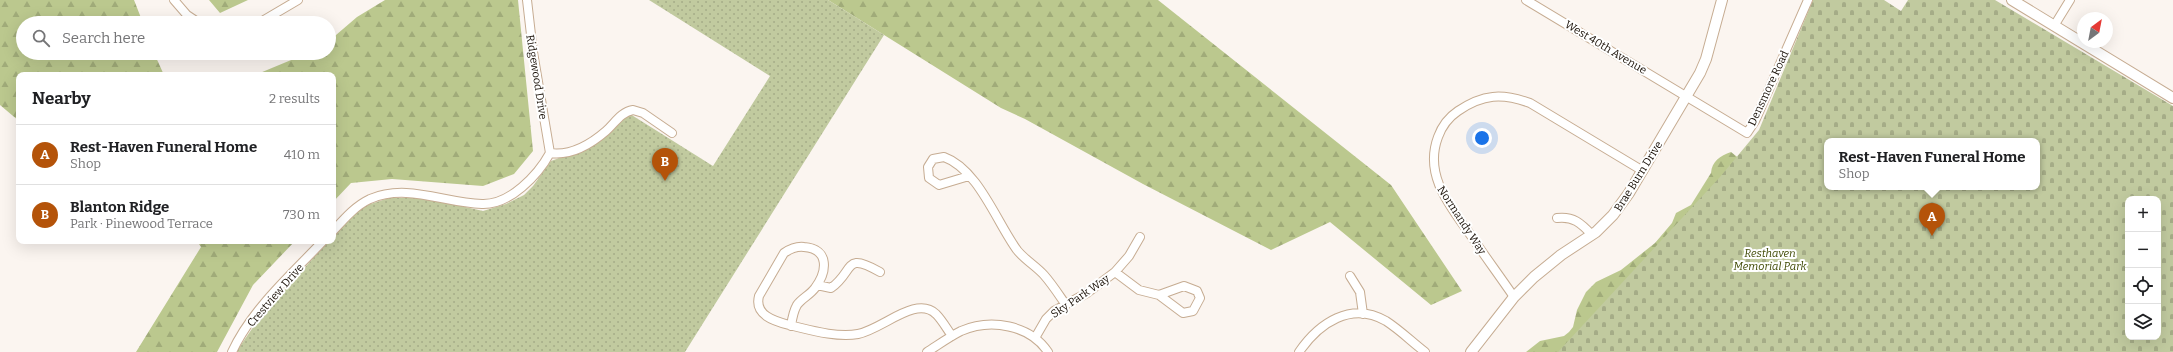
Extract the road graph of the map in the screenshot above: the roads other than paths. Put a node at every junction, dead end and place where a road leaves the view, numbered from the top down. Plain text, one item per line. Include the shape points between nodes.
1 (174, 0) edge
2 (298, 0) edge
3 (527, 0) edge
4 (1526, 0) edge
5 (1722, 0) edge
6 (1808, 0) edge
7 (2012, 0) edge
8 (2070, 0) edge
9 (188, 16) edge
10 (271, 16) edge
11 (2054, 26) junction
12 (1687, 95) junction
13 (2173, 98) edge
14 (672, 133) dead end
15 (550, 153) junction
16 (1643, 170) junction
17 (969, 176) junction
18 (1557, 218) dead end
19 (336, 228) edge
20 (1592, 235) junction
21 (1140, 237) dead end
22 (320, 244) edge
23 (880, 272) dead end
24 (1115, 272) junction
25 (1350, 276) dead end
26 (817, 285) junction
27 (1159, 296) junction
28 (1514, 297) junction
29 (1066, 305) junction
30 (1363, 314) junction
31 (791, 326) junction
32 (952, 336) junction
33 (1035, 338) junction
34 (232, 352) edge
35 (927, 352) edge
36 (1048, 352) edge
37 (1299, 352) edge
38 (1425, 352) edge
39 (1471, 352) edge

1 - 9 street
2 - 10 street
3 - 15 street, Ridgewood Drive
4 - 12 street, West 40th Avenue
5 - 12 street, Brae Burn Drive via 1706,59
6 - 12 street, Densmore Road via 1755,122 1747,132
7 - 11 street
8 - 11 street
11 - 13 street
12 - 16 street, Brae Burn Drive
14 - 15 street via 643,113 633,110 624,113 606,131 586,145 564,153
15 - 19 street via 527,184 493,202 468,203 424,193 380,196 360,204
16 - 20 street, Brae Burn Drive via 1614,215
16 - 28 street, Normandy Way via 1541,110 1519,100 1494,96 1475,100 1447,121 1434,148 1433,161 1438,183 1448,203
17 - 17 street via 958,165 944,157 933,159 928,167 929,178 940,185
17 - 29 street via 1018,251 1044,275
18 - 20 street via 1576,220
20 - 28 street, Brae Burn Drive via 1544,269
21 - 24 street, Sky Park Way via 1129,256
22 - 34 street, Crestview Drive via 258,312 240,336
23 - 26 street via 866,263 857,262 849,267 831,288
24 - 27 street via 1139,290
24 - 29 street, Sky Park Way
25 - 30 street via 1360,292
26 - 31 street via 798,304
26 - 31 street via 825,264 821,254 814,249 801,246 784,254 760,293 758,302 760,311 768,318
27 - 27 street via 1183,314 1193,311 1200,298 1197,291 1184,286
28 - 39 street, Brae Burn Drive
29 - 33 street, Sky Park Way via 1046,319
30 - 37 street via 1348,314 1326,323 1312,334
30 - 38 street via 1386,322
31 - 32 street via 830,333 858,334 882,325 908,310 922,307 936,314
32 - 33 street via 970,328 994,325 1018,329
32 - 35 street
33 - 36 street

